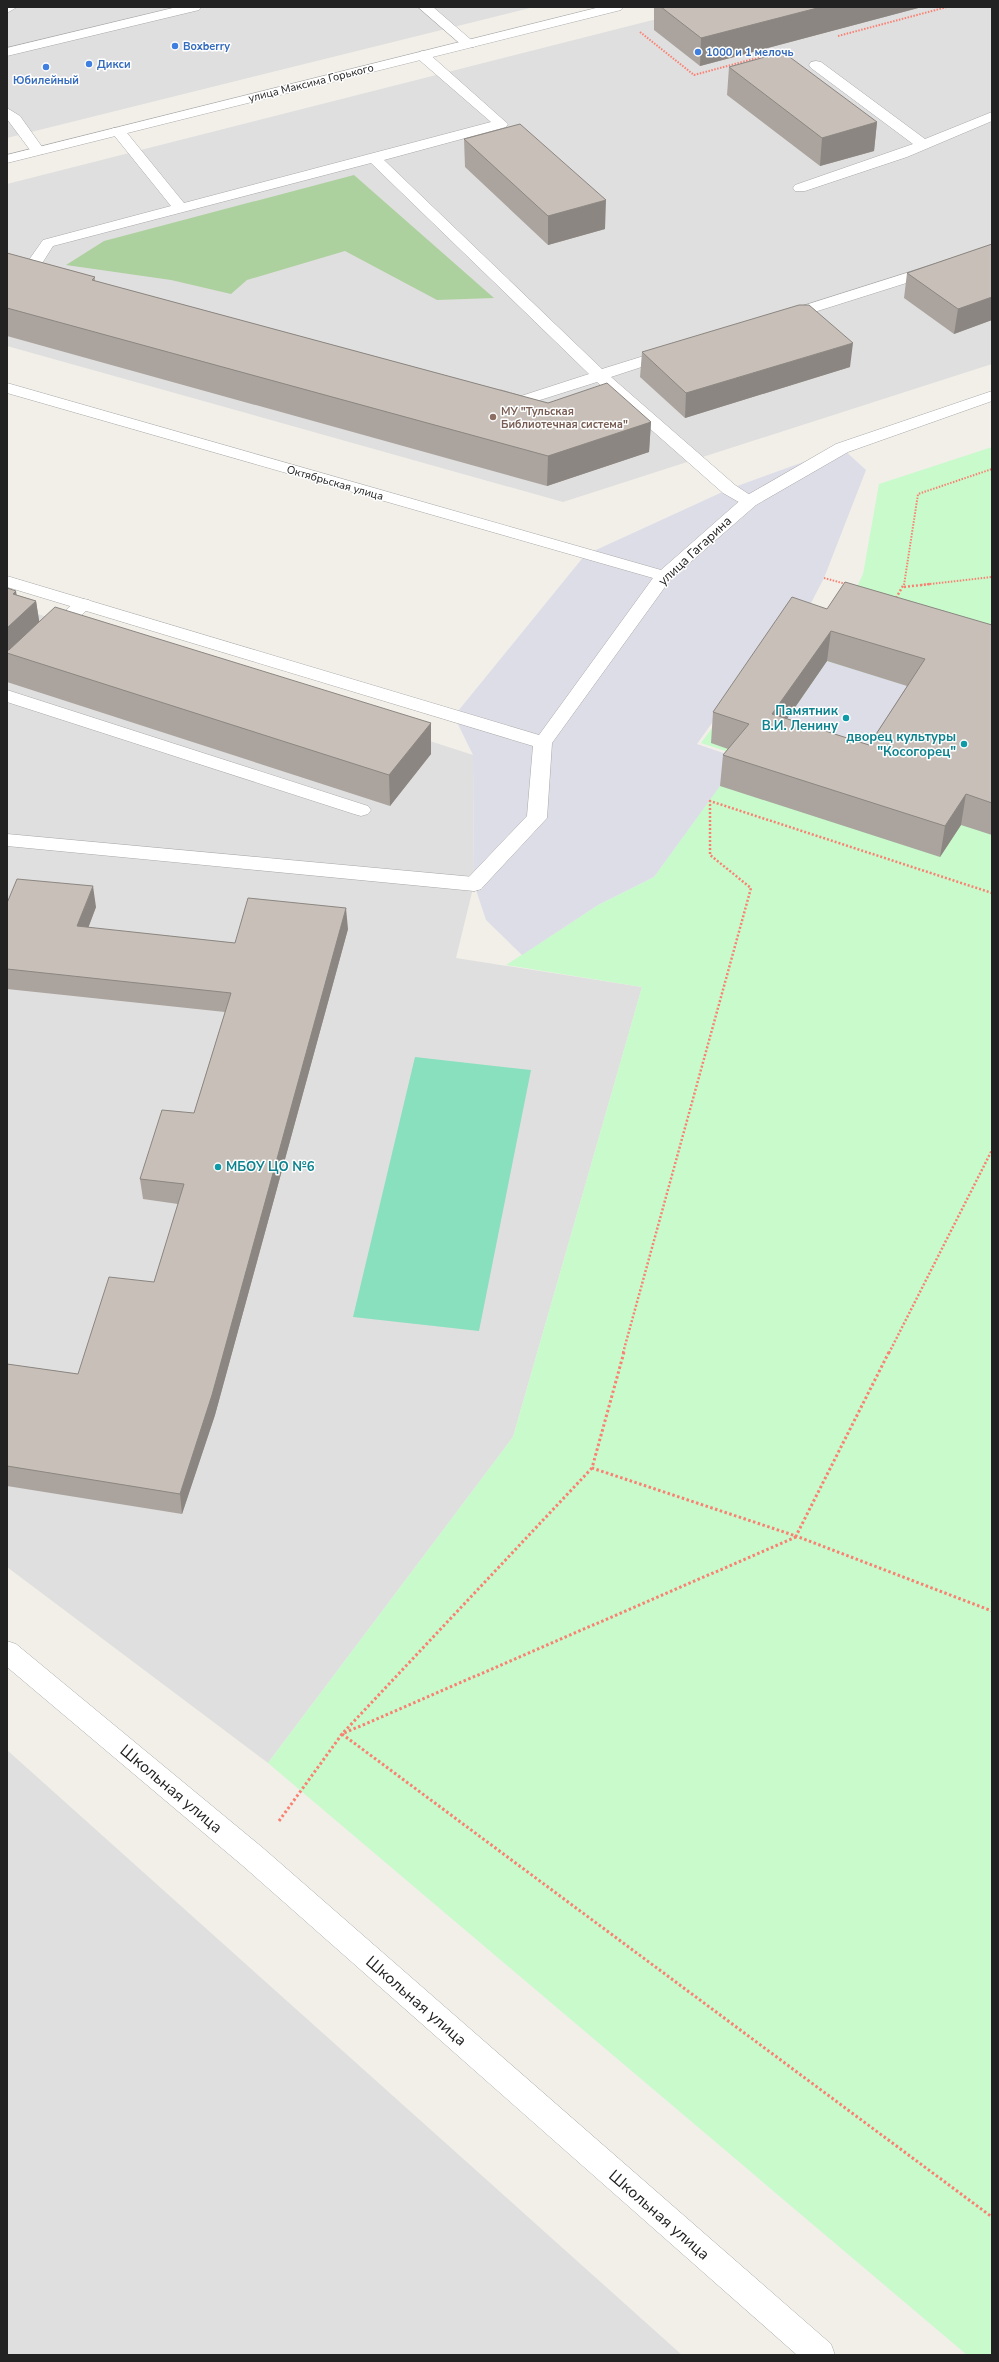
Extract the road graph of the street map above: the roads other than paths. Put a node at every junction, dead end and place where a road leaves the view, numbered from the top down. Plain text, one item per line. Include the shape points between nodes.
1 (10, 7) edge
2 (194, 7) edge
3 (425, 7) edge
4 (616, 7) edge
5 (7, 9) edge
6 (469, 44) junction
7 (7, 52) edge
8 (422, 55) junction
9 (816, 65) dead end
10 (7, 112) edge
11 (992, 116) edge
12 (118, 131) junction
13 (924, 144) junction
14 (38, 151) junction
15 (374, 158) junction
16 (7, 159) edge
17 (800, 188) dead end
18 (181, 209) junction
19 (992, 251) edge
20 (70, 277) edge
21 (765, 323) edge
22 (682, 349) edge
23 (599, 375) junction
24 (7, 388) edge
25 (483, 390) edge
26 (992, 396) edge
27 (750, 501) junction
28 (664, 576) junction
29 (7, 581) edge
30 (82, 604) junction
31 (7, 675) edge
32 (7, 696) edge
33 (543, 743) junction
34 (361, 810) dead end
35 (7, 840) edge
36 (7, 1652) edge
37 (820, 2355) edge

1 - 5 street
2 - 7 street
3 - 6 street
4 - 6 street, улица Максима Горького
6 - 8 street, улица Максима Горького
8 - 12 street, улица Максима Горького
8 - 15 street via 501,124
9 - 13 street
10 - 14 street
11 - 13 street
12 - 14 street, улица Максима Горького
12 - 18 street
13 - 17 street
14 - 16 street, улица Максима Горького
15 - 18 street
15 - 23 street
18 - 20 street via 48,244 32,267
19 - 21 street
22 - 23 street
23 - 25 street via 521,401
23 - 27 street via 729,489
24 - 28 street, Октябрьская улица
26 - 27 street, улица Гагарина via 842,448
27 - 28 street, улица Гагарина
28 - 33 street, улица Гагарина
29 - 30 street
30 - 31 street
30 - 33 street
32 - 34 street
33 - 35 street via 537,818 474,884
36 - 37 street, Школьная улица via 253,1857

